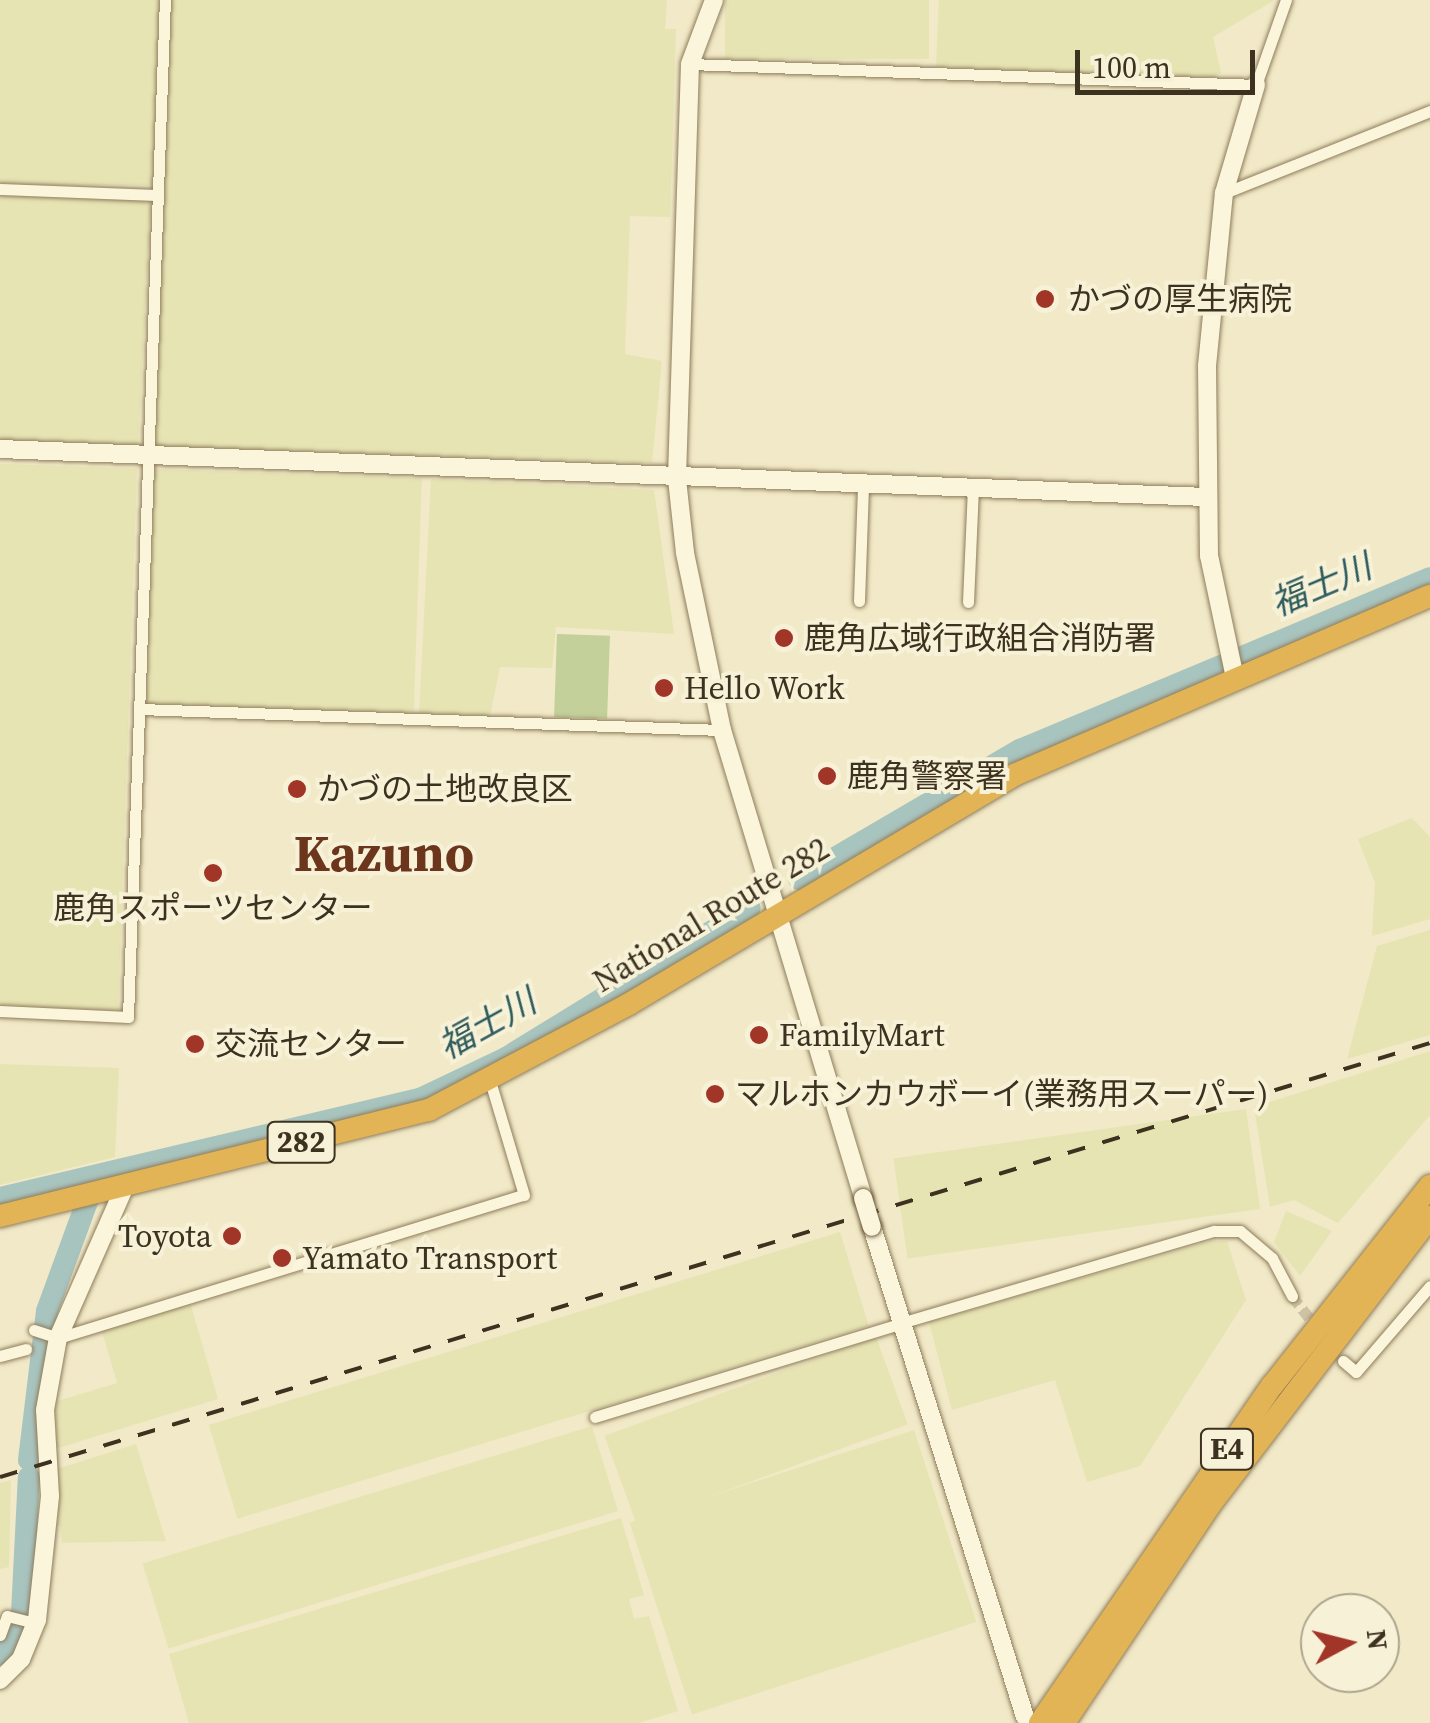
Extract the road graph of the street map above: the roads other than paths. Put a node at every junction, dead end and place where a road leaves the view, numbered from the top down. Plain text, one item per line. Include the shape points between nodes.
1 (165, 0) edge
2 (714, 0) edge
3 (1286, 0) edge
4 (690, 64) junction
5 (1256, 84) junction
6 (1430, 111) edge
7 (0, 189) edge
8 (1224, 193) junction
9 (157, 195) junction
10 (0, 448) edge
11 (146, 456) junction
12 (677, 479) junction
13 (864, 487) junction
14 (974, 489) junction
15 (1205, 497) junction
16 (1430, 596) edge
17 (859, 601) dead end
18 (968, 602) dead end
19 (1235, 678) junction
20 (140, 709) junction
21 (722, 730) junction
22 (782, 908) junction
23 (0, 1011) edge
24 (490, 1081) junction
25 (1430, 1186) edge
26 (119, 1187) junction
27 (0, 1216) edge
28 (1430, 1216) edge
29 (1430, 1286) edge
30 (1292, 1296) tunnel mouth
31 (911, 1320) dead end
32 (892, 1326) dead end
33 (34, 1330) dead end
34 (55, 1337) junction
35 (26, 1348) dead end
36 (0, 1356) edge
37 (1343, 1362) dead end
38 (595, 1416) dead end
39 (35, 1623) junction
40 (0, 1635) edge
41 (0, 1680) edge
42 (1032, 1720) edge
43 (1064, 1723) edge

1 - 9 street
2 - 4 street
3 - 5 street
4 - 5 street
4 - 12 street
5 - 8 street
6 - 8 street
7 - 9 street
8 - 15 street
9 - 11 street
10 - 11 street
11 - 12 street
11 - 20 street
12 - 13 street
12 - 21 street
13 - 14 street
13 - 17 street
14 - 15 street
14 - 18 street
15 - 19 street
16 - 19 highway, National Route 282 / 282
19 - 22 highway, National Route 282 / 282 via 1014,774
20 - 21 street
20 - 23 street via 128,1017
21 - 22 street
22 - 24 highway, National Route 282 / 282
22 - 42 street, bridge via 863,1198
24 - 26 highway, National Route 282 / 282 via 389,1122
24 - 34 street via 524,1194
25 - 42 highway, E4 via 1272,1386
26 - 27 highway, National Route 282 / 282
26 - 34 street
28 - 43 highway, E4 via 1210,1506
29 - 37 street via 1356,1372
30 - 31 street via 1272,1258 1240,1231 1214,1231
32 - 38 street
33 - 34 street
34 - 39 street via 44,1410 50,1496
35 - 36 street
39 - 40 street via 7,1616
39 - 41 street

